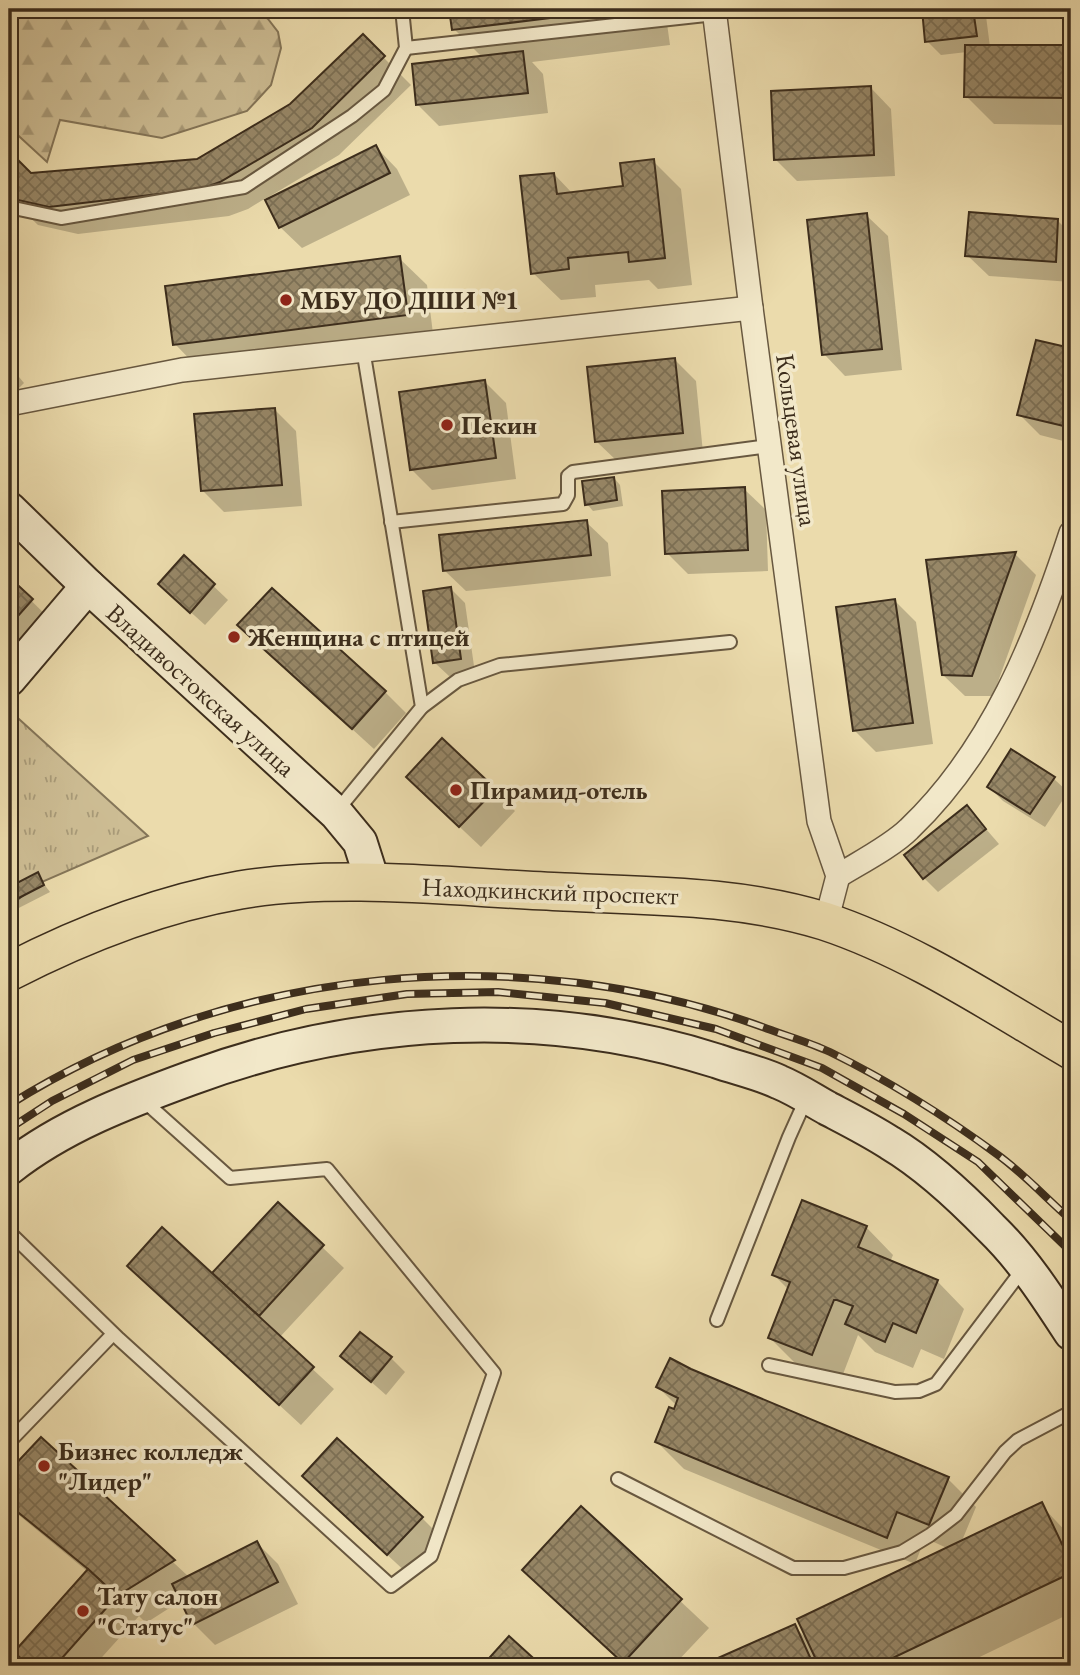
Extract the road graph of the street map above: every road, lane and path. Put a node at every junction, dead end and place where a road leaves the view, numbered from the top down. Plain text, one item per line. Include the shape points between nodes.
1 (402, 9) edge
2 (715, 11) edge
3 (406, 48) junction
4 (9, 207) edge
5 (751, 308) junction
6 (363, 349) junction
7 (9, 404) edge
8 (769, 446) junction
9 (9, 509) edge
10 (391, 522) junction
11 (1071, 533) edge
12 (88, 586) junction
13 (730, 642) dead end
14 (9, 678) edge
15 (422, 708) junction
16 (336, 813) junction
17 (838, 876) junction
18 (373, 883) junction
19 (825, 922) junction
20 (9, 972) edge
21 (1071, 1051) edge
22 (139, 1097) junction
23 (807, 1097) junction
24 (9, 1168) edge
25 (9, 1232) edge
26 (1025, 1266) junction
27 (717, 1320) dead end
28 (1071, 1333) edge
29 (113, 1334) junction
30 (769, 1365) dead end
31 (1071, 1412) edge
32 (9, 1443) edge
33 (618, 1479) dead end

1 - 3 lane
2 - 3 lane
2 - 5 street, Кольцевая улица
3 - 4 lane via 384,90 368,104 244,187 61,218
5 - 6 street
5 - 8 street, Кольцевая улица
6 - 7 street via 182,370
6 - 10 lane
8 - 10 lane via 573,472 568,476 563,504
8 - 17 street, Кольцевая улица via 819,821
9 - 12 street, Владивостокская улица
10 - 15 lane
11 - 17 street via 1048,604 998,712 956,776 908,831
12 - 14 street
12 - 16 street, Владивостокская улица
13 - 15 lane via 500,665 458,680
15 - 16 lane
16 - 18 street, Владивостокская улица via 360,842
17 - 19 street
18 - 19 main road, Находкинский проспект via 691,897 776,908
18 - 20 main road, Находкинский проспект via 241,890 178,904 113,925
19 - 21 main road, Находкинский проспект via 957,982
22 - 23 street via 235,1062 332,1038 412,1027 505,1024 603,1033 692,1053 778,1081
22 - 24 street via 65,1130
22 - 29 lane via 230,1178 327,1169 494,1373 430,1556 391,1586
23 - 26 street via 892,1143 930,1172 992,1228
23 - 27 lane
25 - 29 lane
26 - 28 street
26 - 30 lane via 936,1384 919,1391 895,1392
29 - 32 lane
31 - 33 lane via 1018,1440 956,1515 930,1535 902,1552 844,1568 793,1568

